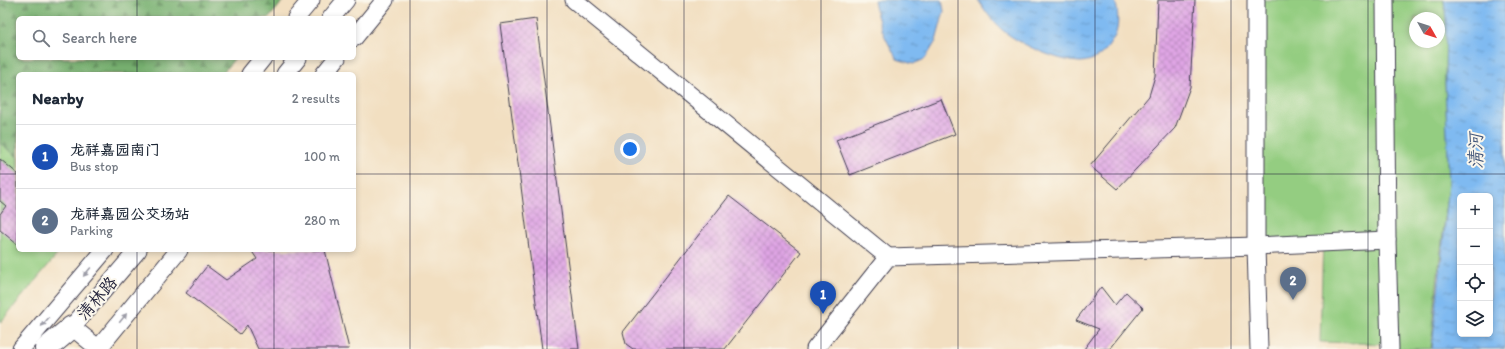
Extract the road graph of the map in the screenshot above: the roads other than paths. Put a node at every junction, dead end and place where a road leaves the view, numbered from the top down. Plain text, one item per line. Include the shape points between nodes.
1 (311, 0) edge
2 (346, 0) edge
3 (385, 0) edge
4 (574, 0) edge
5 (1256, 0) edge
6 (1385, 0) edge
7 (298, 16) edge
8 (333, 16) edge
9 (356, 36) edge
10 (261, 60) edge
11 (296, 60) edge
12 (335, 60) edge
13 (252, 72) edge
14 (287, 72) edge
15 (326, 72) edge
16 (1387, 240) junction
17 (1256, 246) junction
18 (103, 252) edge
19 (136, 252) edge
20 (177, 252) edge
21 (888, 257) junction
22 (72, 327) junction
23 (21, 349) edge
24 (46, 349) edge
25 (61, 349) edge
26 (99, 349) edge
27 (815, 349) edge
28 (1259, 349) edge
29 (1390, 349) edge

1 - 7 street
2 - 8 street
3 - 9 street
4 - 21 street
5 - 17 street
6 - 16 street
10 - 13 street
11 - 14 street
12 - 15 street
16 - 17 street
16 - 29 street
17 - 21 street
17 - 28 street
18 -> 23 street
19 - 22 street, 清林路
26 -> 20 street
21 - 27 street
22 - 24 main road
22 - 25 main road
22 - 26 street

